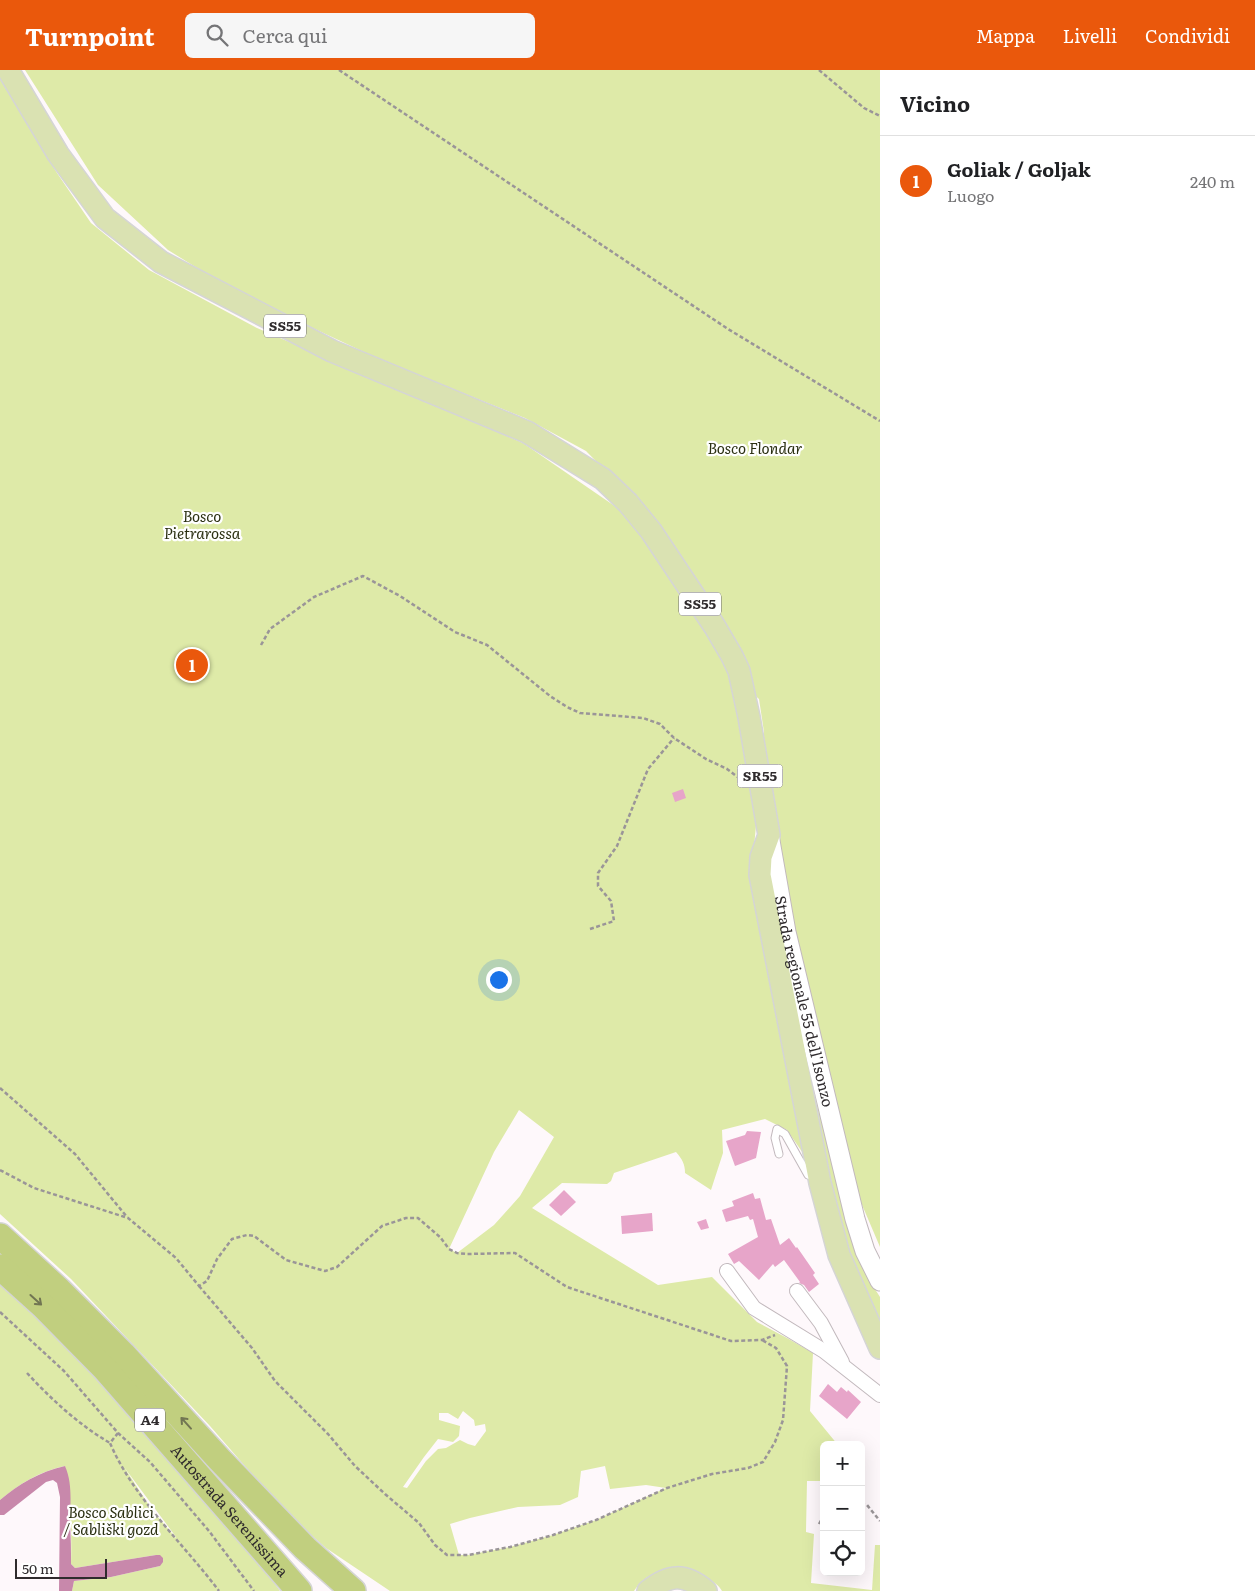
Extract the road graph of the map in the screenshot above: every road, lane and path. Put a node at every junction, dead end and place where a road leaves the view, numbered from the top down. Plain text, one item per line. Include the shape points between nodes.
1 (8, 70) edge
2 (339, 70) edge
3 (819, 70) edge
4 (880, 116) edge
5 (880, 421) edge
6 (260, 645) dead end
7 (750, 716) joint
8 (674, 738) junction
9 (763, 792) junction
10 (769, 835) junction
11 (590, 930) dead end
12 (0, 1088) edge
13 (779, 1154) dead end
14 (0, 1170) edge
15 (819, 1178) junction
16 (128, 1218) junction
17 (0, 1236) edge
18 (0, 1267) edge
19 (727, 1271) dead end
20 (880, 1281) edge
21 (199, 1286) junction
22 (798, 1291) dead end
23 (0, 1312) edge
24 (788, 1330) junction
25 (762, 1340) junction
26 (880, 1348) edge
27 (844, 1367) junction
28 (27, 1373) dead end
29 (880, 1396) edge
30 (118, 1433) junction
31 (110, 1443) junction
32 (219, 1459) junction
33 (865, 1504) edge
34 (880, 1520) edge
35 (298, 1590) edge
36 (219, 1591) edge
37 (254, 1591) edge
38 (328, 1591) edge
39 (340, 1591) edge
40 (353, 1591) edge
41 (372, 1591) edge
42 (648, 1591) edge
43 (706, 1591) edge

1 - 7 main road, SS55 via 58,154 105,218 160,262 332,351 527,432 603,479 651,531 715,627 739,671
2 - 5 path via 728,329
3 - 4 path via 864,108
6 - 8 path via 270,630 314,597 363,576 455,632 487,645 567,707 580,713 643,718 660,724
7 - 9 main road, Strada regionale 55 dell'Isonzo / SR55
8 - 9 path
8 - 11 path via 648,769 617,846 598,873 598,886 611,901 614,921
9 - 10 main road, Strada regionale 55 dell'Isonzo / SR55
10 - 15 main road via 761,857 760,875
10 - 20 main road, Strada regionale 55 dell'Isonzo / SR55 via 786,932 852,1209 865,1251
12 - 16 path via 76,1154
13 - 15 lane via 775,1138 777,1129 785,1134 808,1175
14 - 16 path via 34,1188
15 - 26 main road via 839,1255
16 - 21 path via 176,1258
32 -> 17 highway, Autostrada Serenissima / A4 via 116,1347
18 -> 35 highway, Autostrada Serenissima / A4 via 105,1369
19 - 24 street via 754,1308
21 - 25 path via 207,1281 217,1259 232,1239 254,1236 286,1260 325,1270 338,1267 382,1226 406,1218 418,1218 457,1253 515,1253 567,1287 731,1341
21 - 25 path via 252,1348 275,1381 355,1466 419,1523 447,1555 468,1555 552,1535 596,1520 666,1488 763,1462 783,1420 787,1366 776,1348
22 - 27 street via 821,1323
23 - 30 path via 64,1371
24 - 25 path
24 - 27 street
27 - 29 street
28 - 31 path via 95,1435
30 - 31 path
30 - 37 path via 150,1462
31 - 36 path via 146,1502
32 - 38 highway
32 - 39 highway via 281,1533
32 - 40 highway, A4 via 305,1548
32 - 41 highway via 325,1560
33 - 34 path
42 - 43 main road via 662,1581 677,1578 692,1580

